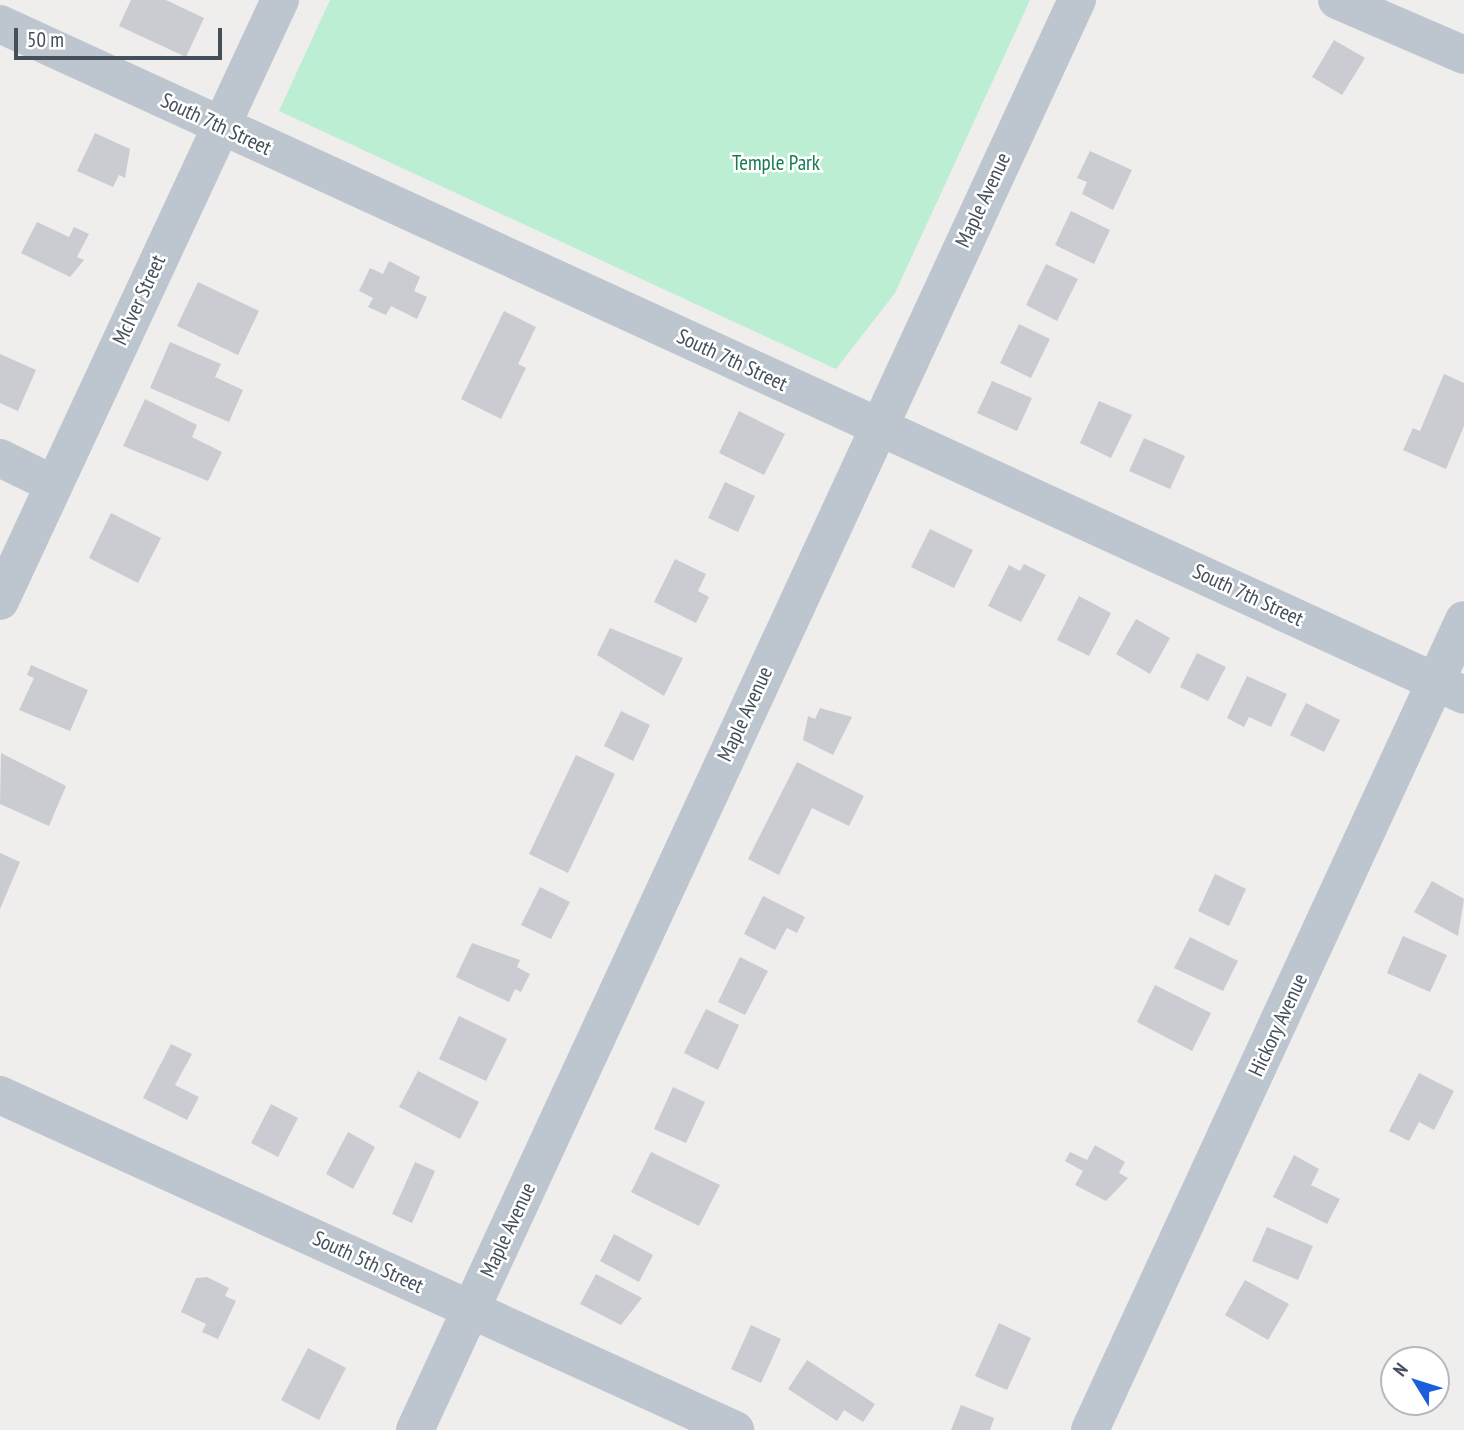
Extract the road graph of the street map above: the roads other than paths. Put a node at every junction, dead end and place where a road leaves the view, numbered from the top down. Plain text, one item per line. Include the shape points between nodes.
1 (280, 0) edge
2 (1077, 0) edge
3 (1337, 0) edge
4 (0, 24) edge
5 (1464, 55) edge
6 (221, 126) junction
7 (877, 426) junction
8 (0, 458) edge
9 (54, 484) junction
10 (0, 601) edge
11 (1464, 620) edge
12 (1451, 689) edge
13 (0, 1095) edge
14 (472, 1310) junction
15 (415, 1430) edge
16 (734, 1430) edge
17 (1090, 1430) edge

1 - 6 street, McIver Street
2 - 7 street, Maple Avenue
3 - 5 street
4 - 6 street, South 7th Street
6 - 7 street, South 7th Street
6 - 9 street, McIver Street
7 - 12 street, South 7th Street
7 - 14 street, Maple Avenue
8 - 9 street
9 - 10 street, McIver Street
11 - 12 street, Hickory Avenue
12 - 17 street, Hickory Avenue
13 - 14 street, South 5th Street
14 - 15 street, Maple Avenue
14 - 16 street, South 5th Street

